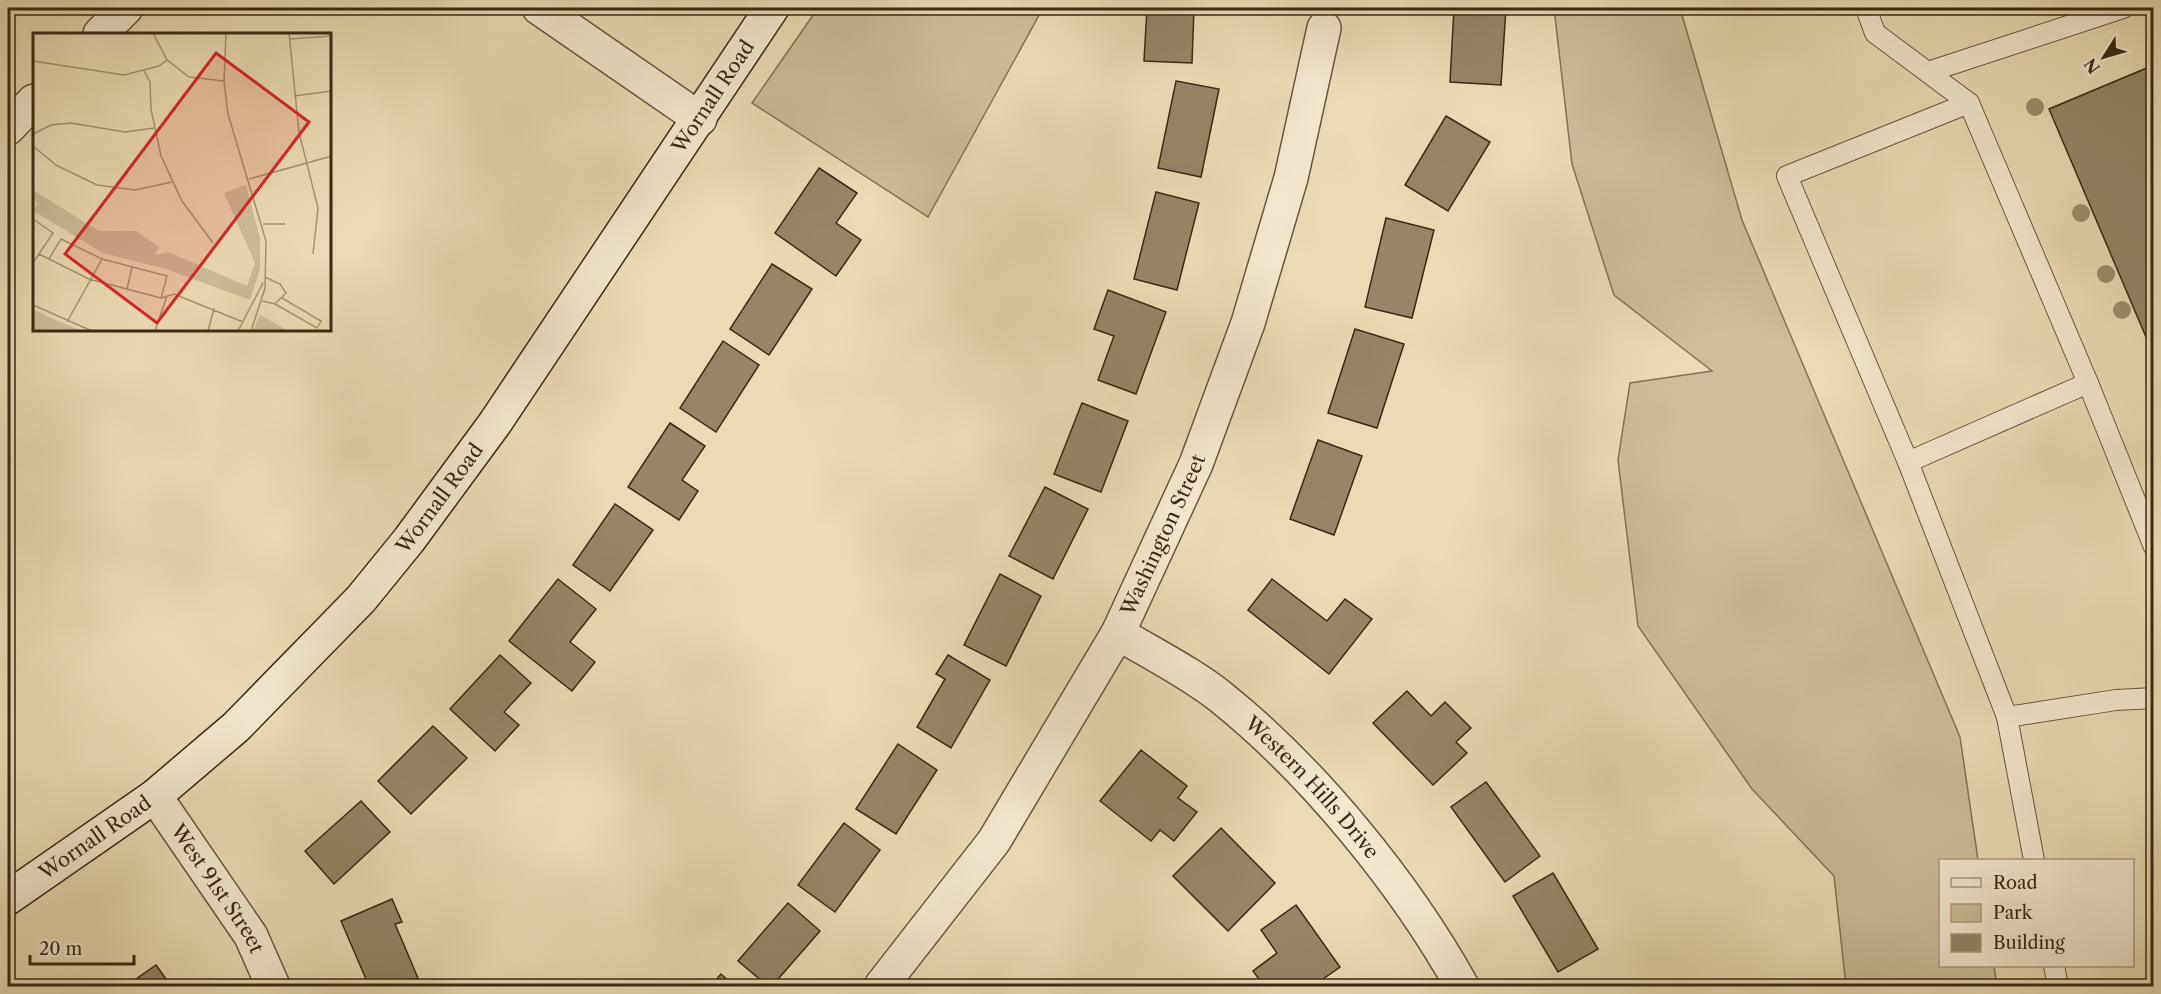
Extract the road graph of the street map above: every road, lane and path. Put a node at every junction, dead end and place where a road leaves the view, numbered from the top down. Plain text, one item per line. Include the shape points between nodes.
1 (126, 8) edge
2 (539, 8) edge
3 (772, 8) edge
4 (1866, 8) edge
5 (2123, 8) edge
6 (1324, 28) dead end
7 (101, 33) edge
8 (1928, 72) junction
9 (33, 102) edge
10 (1969, 103) junction
11 (700, 119) junction
12 (8, 128) edge
13 (2088, 383) junction
14 (1908, 462) junction
15 (2154, 547) edge
16 (1118, 633) junction
17 (2154, 698) edge
18 (2007, 717) junction
19 (155, 796) junction
20 (2034, 859) edge
21 (8, 898) edge
22 (2054, 967) edge
23 (273, 987) edge
24 (881, 987) edge
25 (1462, 987) edge
26 (2058, 987) edge

1 - 7 street
2 - 11 street
3 - 11 street, Wornall Road
4 - 8 lane via 1875,33
5 - 8 lane
6 - 16 street, Washington Street via 1291,178 1248,323 1196,464
8 - 10 lane
9 - 12 street
10 - 13 lane
10 - 14 lane via 1786,176
11 - 19 street, Wornall Road via 495,423 410,540 295,668 236,727
13 - 14 lane
13 - 15 lane
14 - 18 lane
16 - 24 street, Washington Street via 994,841
16 - 25 street, Western Hills Drive via 1221,698 1302,772 1363,840 1448,960
17 - 18 lane
18 - 20 lane
19 - 21 street, Wornall Road
19 - 23 street, West 91st Street via 251,936
22 - 26 lane

